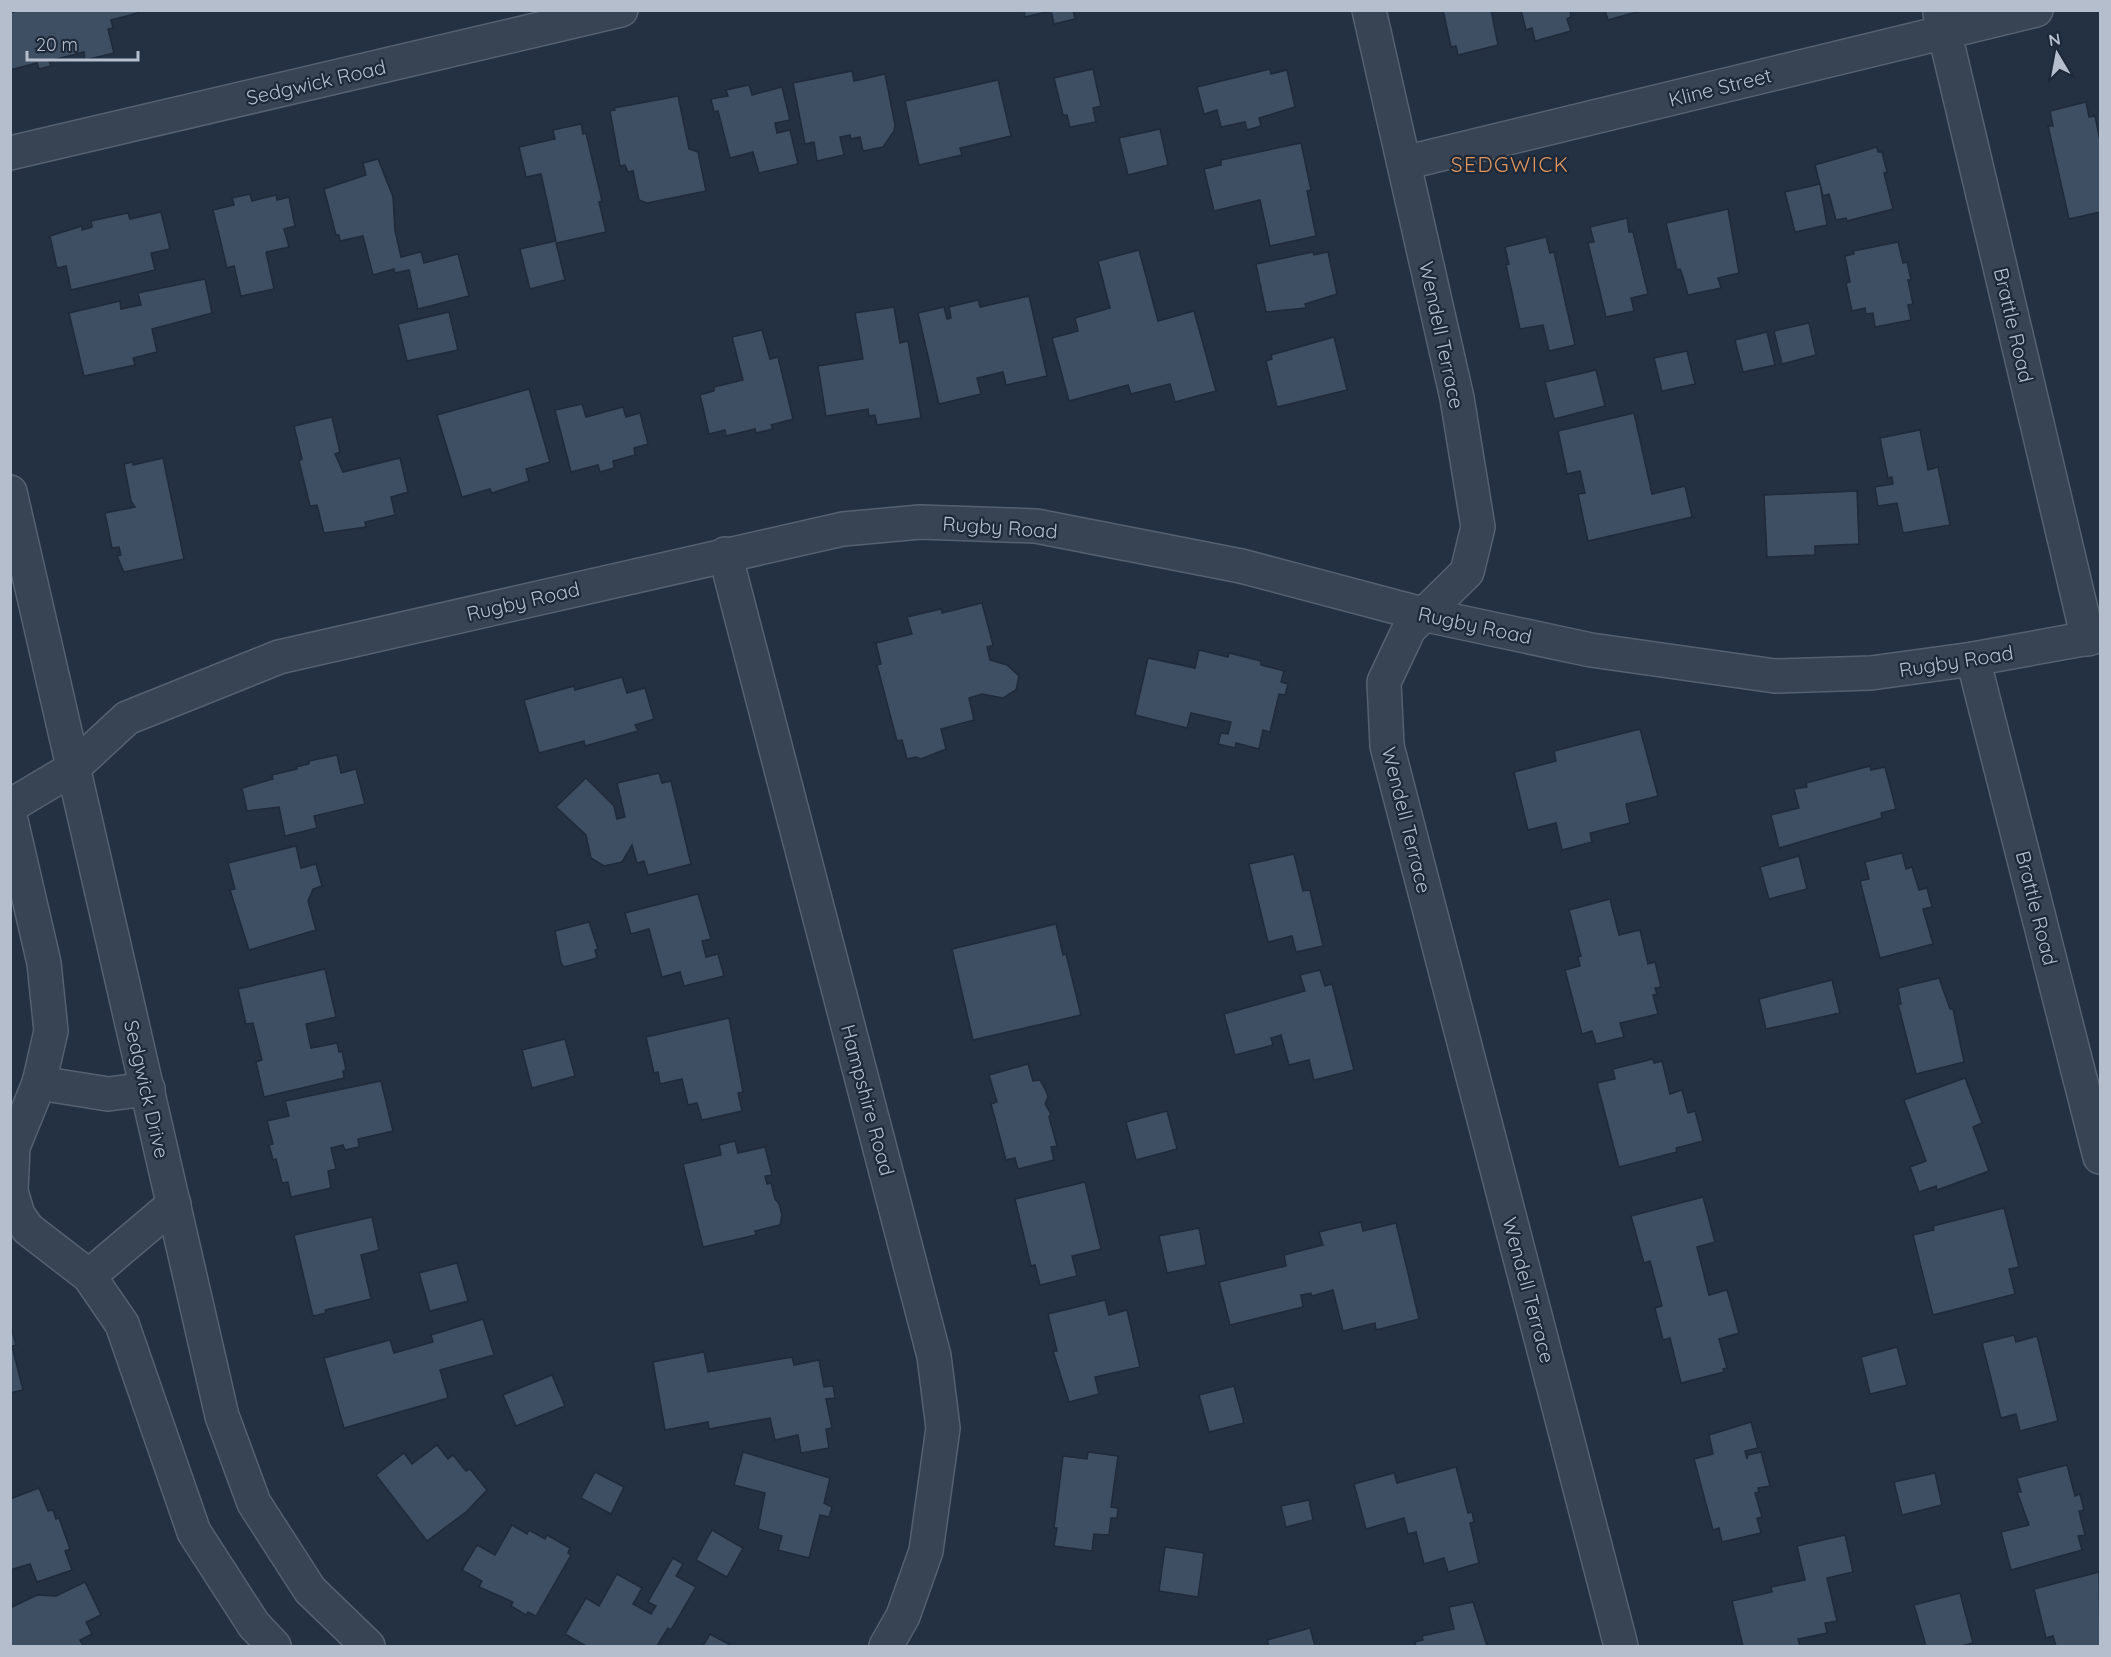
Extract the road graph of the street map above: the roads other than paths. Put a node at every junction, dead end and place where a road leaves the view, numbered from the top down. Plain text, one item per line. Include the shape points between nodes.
1 (621, 10) edge
2 (1369, 10) edge
3 (2036, 10) edge
4 (1942, 22) edge
5 (10, 153) edge
6 (1404, 164) junction
7 (10, 492) edge
8 (725, 554) junction
9 (1422, 614) junction
10 (2094, 637) edge
11 (1973, 659) junction
12 (72, 769) junction
13 (10, 806) edge
14 (10, 816) edge
15 (39, 1083) junction
16 (148, 1089) junction
17 (2100, 1157) edge
18 (11, 1191) edge
19 (174, 1204) junction
20 (89, 1276) junction
21 (274, 1647) edge
22 (368, 1647) edge
23 (886, 1647) edge
24 (1622, 1647) edge

1 - 5 street, Sedgwick Road
2 - 6 street, Wendell Terrace
3 - 4 street, Kline Street
4 - 6 street, Kline Street
4 - 10 street, Brattle Road
6 - 9 street, Wendell Terrace via 1457,398 1478,528 1467,572
7 - 12 street, Sedgwick Drive
8 - 9 street, Rugby Road via 843,529 920,522 1036,526 1241,566
8 - 12 street, Rugby Road via 279,657 127,718
8 - 23 street, Hampshire Road via 934,1356 943,1428 926,1551 903,1616
9 - 11 street, Rugby Road via 1591,650 1775,676 1871,673
9 - 24 street, Wendell Terrace via 1409,629 1384,682 1387,746
10 - 11 street, Rugby Road
11 - 17 street, Brattle Road
12 - 13 street, Rugby Road
12 - 16 street, Sedgwick Drive
14 - 15 street via 44,963 51,1031
15 - 16 street via 108,1094
15 - 18 street via 13,1146
16 - 19 street, Sedgwick Drive
18 - 20 street via 18,1215 28,1229
19 - 20 street
19 - 22 street, Sedgwick Drive via 222,1416 254,1503 310,1590
20 - 21 street via 122,1324 194,1532 254,1625

